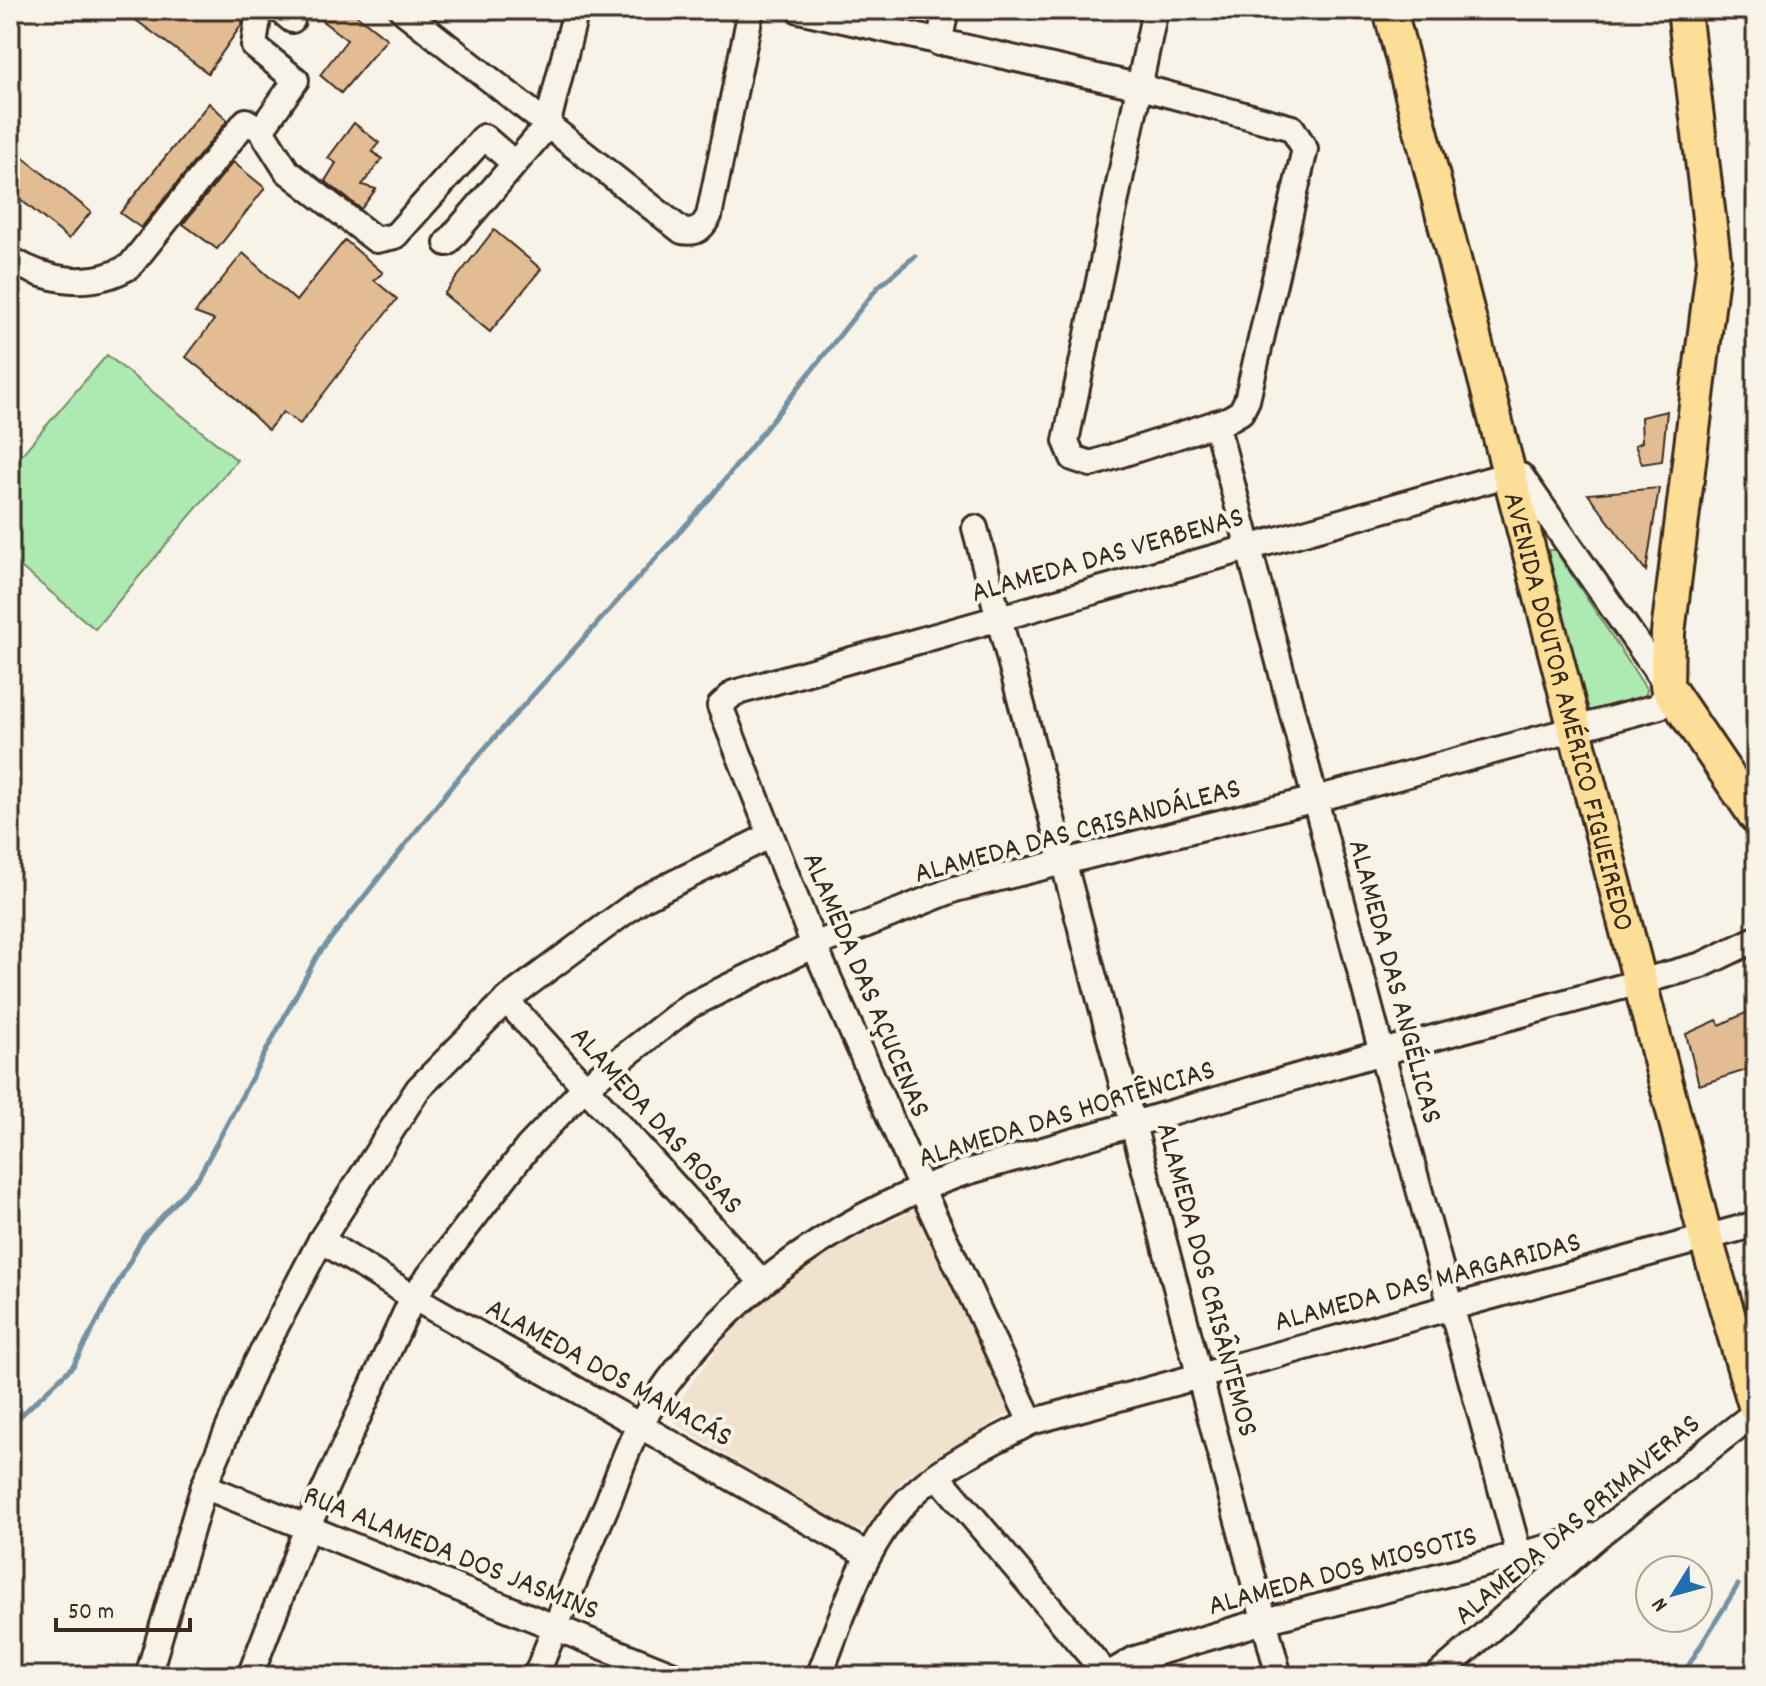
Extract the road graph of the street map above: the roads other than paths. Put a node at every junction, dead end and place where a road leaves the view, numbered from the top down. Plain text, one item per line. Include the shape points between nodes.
1 (259, 10) edge
2 (402, 10) edge
3 (576, 10) edge
4 (751, 10) edge
5 (799, 10) edge
6 (946, 10) edge
7 (1155, 10) edge
8 (1390, 10) edge
9 (1684, 10) edge
10 (939, 43) junction
11 (1137, 86) junction
12 (547, 126) junction
13 (261, 130) junction
14 (514, 163) junction
15 (447, 243) dead end
16 (10, 259) edge
17 (1216, 423) junction
18 (1510, 474) junction
19 (975, 528) dead end
20 (1249, 545) junction
21 (999, 616) junction
22 (1667, 686) junction
23 (723, 699) joint
24 (1574, 730) junction
25 (1316, 799) junction
26 (1756, 817) edge
27 (769, 836) junction
28 (1065, 862) junction
29 (1756, 939) edge
30 (814, 945) junction
31 (1641, 983) junction
32 (506, 1000) junction
33 (1382, 1052) junction
34 (585, 1087) junction
35 (1134, 1122) junction
36 (921, 1188) junction
37 (1756, 1224) edge
38 (1706, 1239) junction
39 (321, 1240) junction
40 (762, 1282) junction
41 (413, 1297) junction
42 (1450, 1306) junction
43 (1201, 1373) junction
44 (1756, 1410) edge
45 (1031, 1422) junction
46 (640, 1424) junction
47 (937, 1475) junction
48 (204, 1486) junction
49 (307, 1528) junction
50 (1519, 1554) junction
51 (868, 1555) junction
52 (1558, 1556) junction
53 (1264, 1621) junction
54 (555, 1627) junction
55 (1106, 1675) edge
56 (148, 1676) edge
57 (250, 1676) edge
58 (536, 1676) edge
59 (676, 1676) edge
60 (819, 1676) edge
61 (1279, 1676) edge
62 (1437, 1676) edge

1 - 13 street via 254,46 296,80
2 - 12 street
3 - 12 street
4 - 12 street via 709,216 701,229 682,231
5 - 10 street
6 - 10 street
7 - 11 street
8 - 18 main road, AVENIDA DOUTOR AMÉRICO FIGUEIREDO
9 - 22 main road via 1714,259 1668,633
10 - 11 street
11 - 17 street via 1292,128 1305,149 1247,400 1241,412
11 - 17 street via 1066,441 1073,458 1091,464
12 - 14 street
13 - 14 street via 287,171 376,240 395,236 484,137
13 - 16 street via 246,121 130,266 110,278 85,282 30,271
14 - 15 street
17 - 20 street, ALAMEDA DAS ANGÉLICAS
18 - 20 street, ALAMEDA DAS VERBENAS
18 - 22 street via 1525,479
18 - 24 main road, AVENIDA DOUTOR AMÉRICO FIGUEIREDO
19 - 21 street, ALAMEDA DOS CRISÂNTEMOS
20 - 21 street, ALAMEDA DAS VERBENAS
20 - 25 street, ALAMEDA DAS ANGÉLICAS
21 - 23 street, ALAMEDA DAS VERBENAS
21 - 28 street, ALAMEDA DOS CRISÂNTEMOS
22 - 24 street, ALAMEDA DAS CRISANDÁLEAS via 1664,701 1651,710
22 - 26 main road
23 - 27 street, ALAMEDA DAS AÇUCENAS via 721,714
24 - 25 street, ALAMEDA DAS CRISANDÁLEAS
24 - 31 main road, AVENIDA DOUTOR AMÉRICO FIGUEIREDO
25 - 28 street, ALAMEDA DAS CRISANDÁLEAS
25 - 33 street, ALAMEDA DAS ANGÉLICAS
27 - 30 street, ALAMEDA DAS AÇUCENAS
27 - 32 street via 642,899
28 - 30 street, ALAMEDA DAS CRISANDÁLEAS via 955,889
28 - 35 street, ALAMEDA DOS CRISÂNTEMOS
29 - 31 street, ALAMEDA DAS HORTÊNCIAS via 1702,965
30 - 34 street, ALAMEDA DAS CRISANDÁLEAS via 689,1006
30 - 36 street, ALAMEDA DAS AÇUCENAS
31 - 33 street, ALAMEDA DAS HORTÊNCIAS
31 - 38 main road, AVENIDA DOUTOR AMÉRICO FIGUEIREDO
32 - 34 street, ALAMEDA DAS ROSAS
32 - 39 street via 418,1089
33 - 35 street, ALAMEDA DAS HORTÊNCIAS
33 - 42 street, ALAMEDA DAS ANGÉLICAS
34 - 40 street, ALAMEDA DAS ROSAS
34 - 41 street, ALAMEDA DAS CRISANDÁLEAS via 528,1147
35 - 36 street, ALAMEDA DAS HORTÊNCIAS
35 - 43 street, ALAMEDA DOS CRISÂNTEMOS
36 - 40 street, ALAMEDA DAS HORTÊNCIAS via 795,1257
36 - 45 street, ALAMEDA DAS AÇUCENAS
37 - 38 street, ALAMEDA DAS MARGARIDAS
38 - 42 street, ALAMEDA DAS MARGARIDAS
38 - 44 main road, AVENIDA DOUTOR AMÉRICO FIGUEIREDO
39 - 41 street, ALAMEDA DOS MANACÁS
39 - 48 street via 255,1366
40 - 46 street, ALAMEDA DAS HORTÊNCIAS via 701,1340
41 - 46 street, ALAMEDA DOS MANACÁS
41 - 49 street, ALAMEDA DAS CRISANDÁLEAS
42 - 43 street, ALAMEDA DAS MARGARIDAS
42 - 50 street, ALAMEDA DAS ANGÉLICAS
43 - 45 street, ALAMEDA DAS MARGARIDAS
43 - 53 street, ALAMEDA DOS CRISÂNTEMOS
44 - 52 street, ALAMEDA DAS PRIMAVERAS via 1600,1534
45 - 47 street, ALAMEDA DAS MARGARIDAS
46 - 51 street, ALAMEDA DOS MANACÁS
46 - 54 street, ALAMEDA DAS HORTÊNCIAS
47 - 51 street, ALAMEDA DAS MARGARIDAS via 912,1497
47 - 55 street
48 - 49 street, RUA ALAMEDA DOS JASMINS
48 - 56 street
49 - 54 street, RUA ALAMEDA DOS JASMINS
49 - 57 street, ALAMEDA DAS CRISANDÁLEAS
50 - 52 street, ALAMEDA DOS MIOSOTIS
50 - 53 street, ALAMEDA DOS MIOSOTIS
51 - 60 street, ALAMEDA DAS MARGARIDAS
52 - 62 street, ALAMEDA DAS PRIMAVERAS
53 - 55 street, ALAMEDA DOS MIOSOTIS via 1135,1659
53 - 61 street, ALAMEDA DOS CRISÂNTEMOS
54 - 58 street, ALAMEDA DAS HORTÊNCIAS
54 - 59 street, RUA ALAMEDA DOS JASMINS

